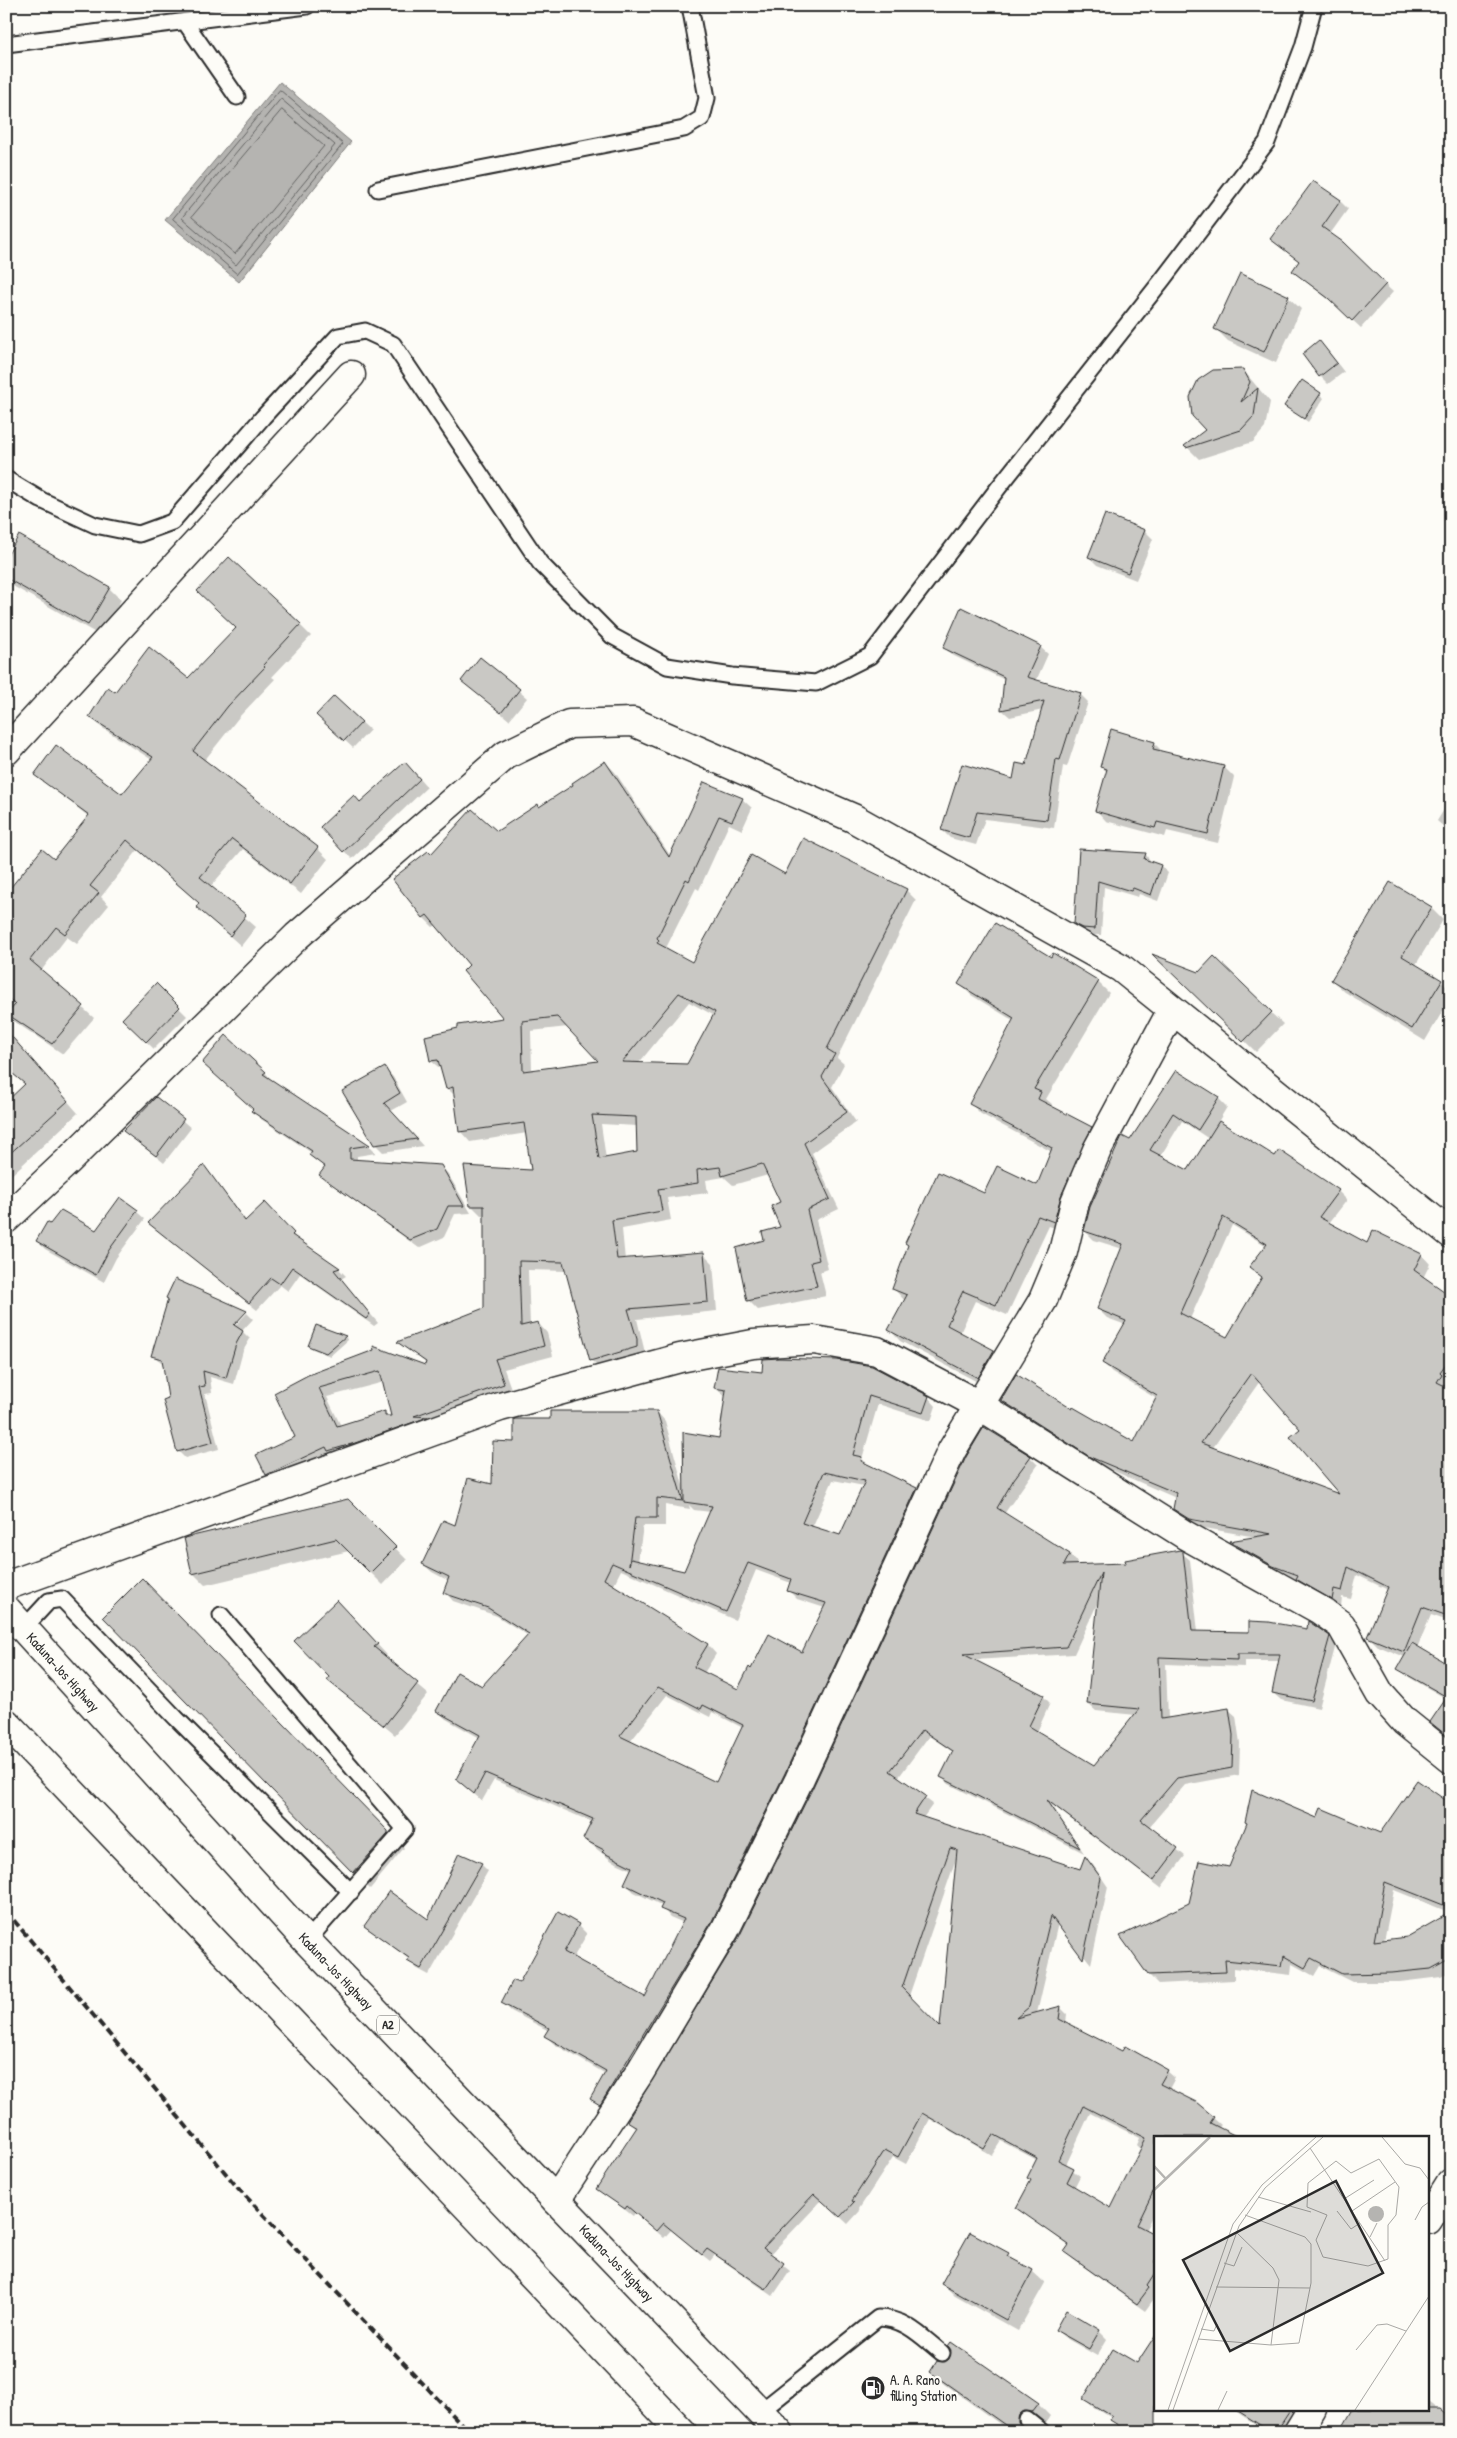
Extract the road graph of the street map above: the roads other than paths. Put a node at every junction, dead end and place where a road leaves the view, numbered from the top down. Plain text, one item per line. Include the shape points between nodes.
1 (307, 6) edge
2 (690, 6) edge
3 (1314, 6) edge
4 (266, 8) edge
5 (185, 22) junction
6 (6, 44) edge
7 (237, 97) dead end
8 (378, 189) dead end
9 (350, 375) dead end
10 (6, 479) edge
11 (6, 751) edge
12 (1172, 1010) junction
13 (6, 1219) edge
14 (1451, 1234) edge
15 (979, 1405) junction
16 (6, 1586) edge
17 (221, 1615) dead end
18 (15, 1619) edge
19 (6, 1723) edge
20 (1451, 1759) edge
21 (350, 1892) junction
22 (308, 1941) junction
23 (1451, 2183) edge
24 (556, 2200) junction
25 (1430, 2217) edge
26 (942, 2353) dead end
27 (1311, 2410) edge
28 (760, 2412) junction
29 (1027, 2420) dead end
30 (682, 2432) edge
31 (779, 2432) edge
32 (1042, 2432) edge
33 (1298, 2432) edge

1 - 4 lane
2 - 8 lane via 707,98 702,118 684,129
3 - 10 lane via 1267,142 870,656 816,684 667,666 612,636 540,563 393,344 365,331 338,336 172,522 139,534 95,525 41,500
4 - 5 lane
5 - 6 lane
5 - 7 lane
9 - 11 main road
12 - 13 main road via 1121,968 853,818 633,722 570,724 506,755 296,936
12 - 14 main road
12 - 15 main road via 1098,1150 1075,1202 1063,1252 1044,1300
15 - 16 main road via 877,1351 814,1340 753,1344 680,1358 500,1407
15 - 20 main road via 1185,1536 1320,1610 1341,1625 1380,1694 1405,1722
15 - 24 main road via 952,1450 799,1780 725,1930 640,2072
17 - 21 lane via 405,1829
18 - 21 lane via 48,1601 62,1599
18 - 22 main road, Kaduna-Jos Highway / A2
19 - 30 main road
21 - 22 lane
22 - 24 main road, Kaduna-Jos Highway / A2
23 - 25 main road
24 - 28 main road, Kaduna-Jos Highway / A2
26 - 28 lane via 904,2322 878,2318
27 - 33 main road
28 - 31 main road, Kaduna-Jos Highway / A2
29 - 32 lane

